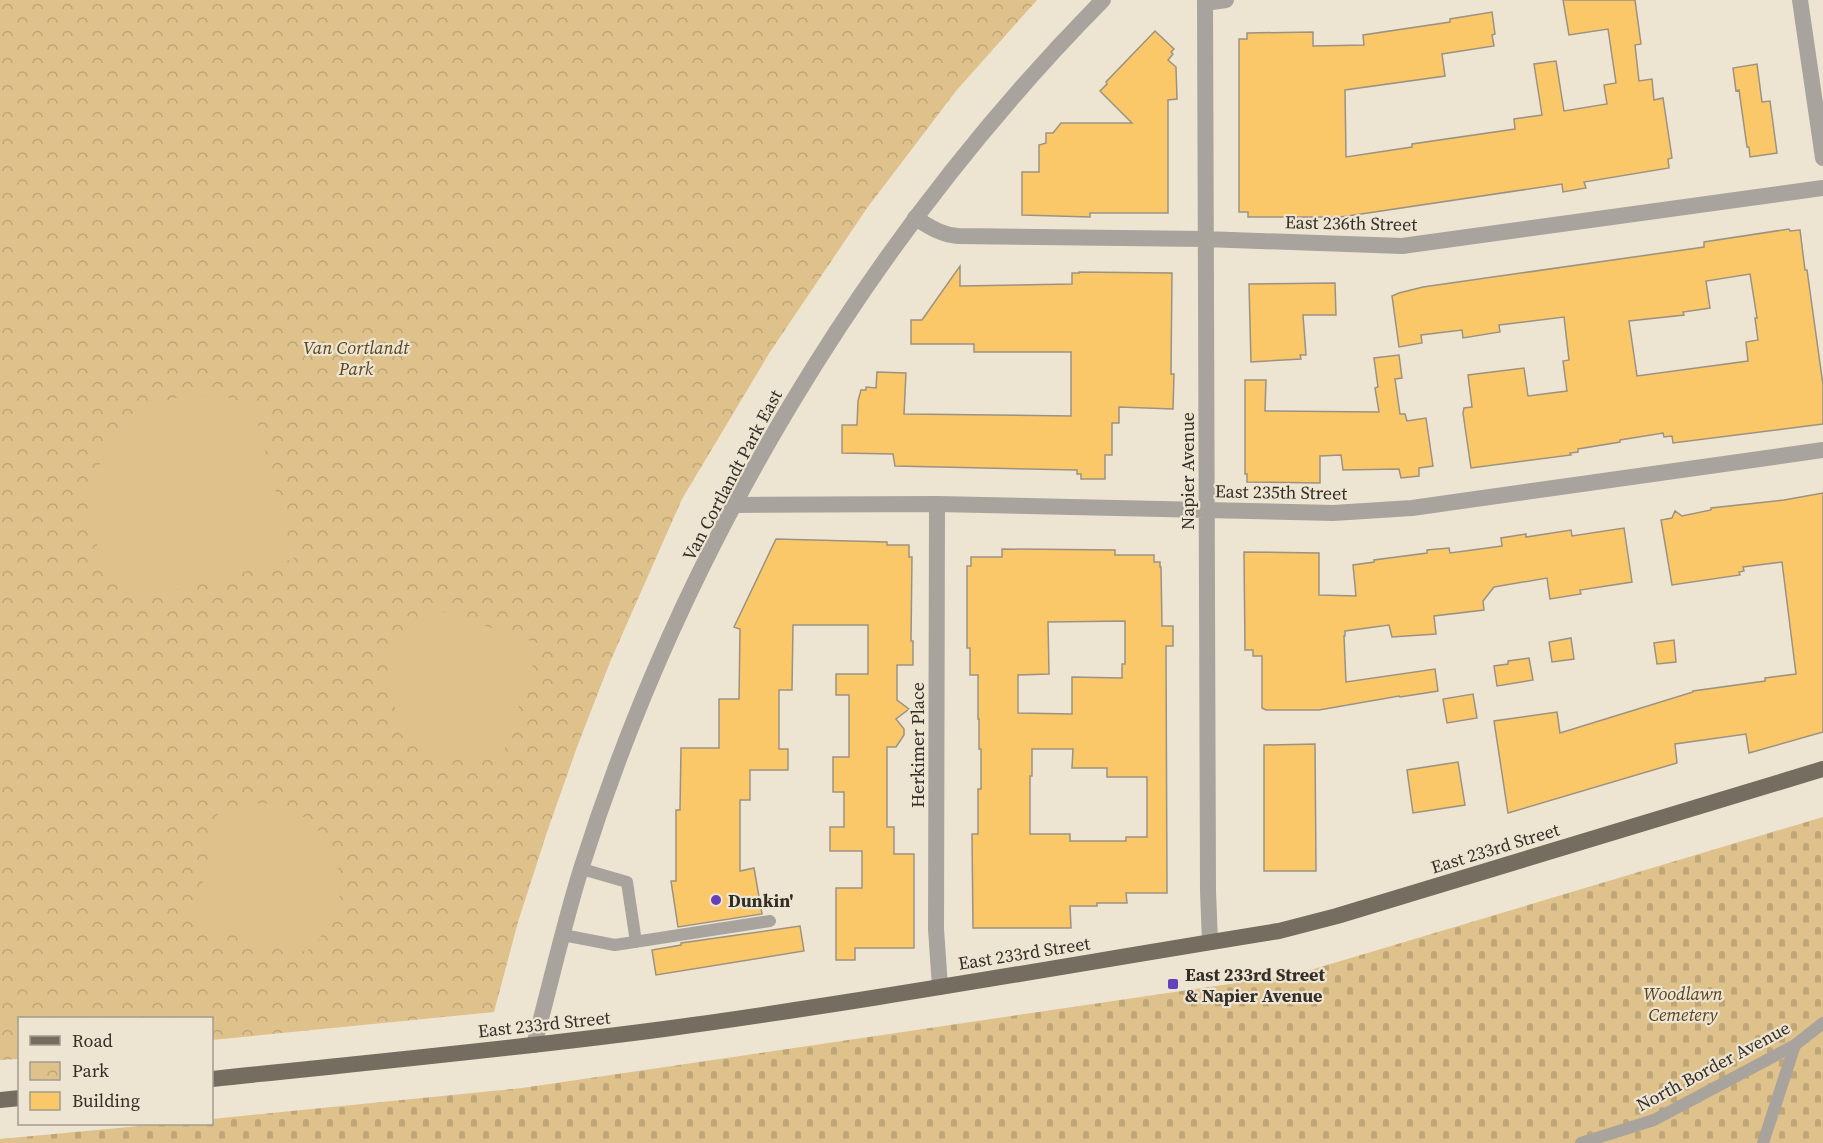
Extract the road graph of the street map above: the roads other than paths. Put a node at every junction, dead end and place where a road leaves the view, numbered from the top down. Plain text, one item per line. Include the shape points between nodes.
1 (1102, 0) edge
2 (1226, 0) edge
3 (1800, 0) edge
4 (1205, 2) edge
5 (1823, 158) edge
6 (1823, 188) edge
7 (915, 218) junction
8 (1205, 239) junction
9 (1823, 450) edge
10 (937, 504) junction
11 (734, 505) junction
12 (1207, 511) junction
13 (1823, 770) edge
14 (582, 869) junction
15 (770, 921) dead end
16 (563, 935) junction
17 (636, 942) junction
18 (1210, 942) junction
19 (940, 987) junction
20 (1823, 1023) edge
21 (534, 1045) junction
22 (1796, 1045) junction
23 (213, 1079) edge
24 (18, 1098) edge
25 (0, 1100) edge
26 (1581, 1143) edge
27 (1763, 1143) edge

1 - 7 street, Van Cortlandt Park East via 1022,88
2 - 4 street
3 - 5 street
4 - 8 street, Napier Avenue
6 - 8 street, East 236th Street via 1402,246
7 - 8 street, East 236th Street via 946,235 958,236
7 - 11 street, Van Cortlandt Park East via 841,324
8 - 12 street, Napier Avenue
9 - 12 street, East 235th Street via 1412,508 1333,513
10 - 11 street, East 235th Street
10 - 12 street, East 235th Street
10 - 19 street, Herkimer Place via 936,929
11 - 14 street, Van Cortlandt Park East via 659,660
12 - 18 street, Napier Avenue
13 - 18 main road, East 233rd Street via 1314,922
14 - 16 street, Van Cortlandt Park East
14 - 17 lane via 627,882
15 - 17 lane
16 - 17 lane via 615,945
16 - 21 street, Van Cortlandt Park East
18 - 19 main road, East 233rd Street
19 - 21 main road, East 233rd Street
20 - 22 lane, North Border Avenue
21 - 23 main road, East 233rd Street
22 - 26 lane, North Border Avenue via 1654,1120
22 - 27 lane
24 - 25 main road

